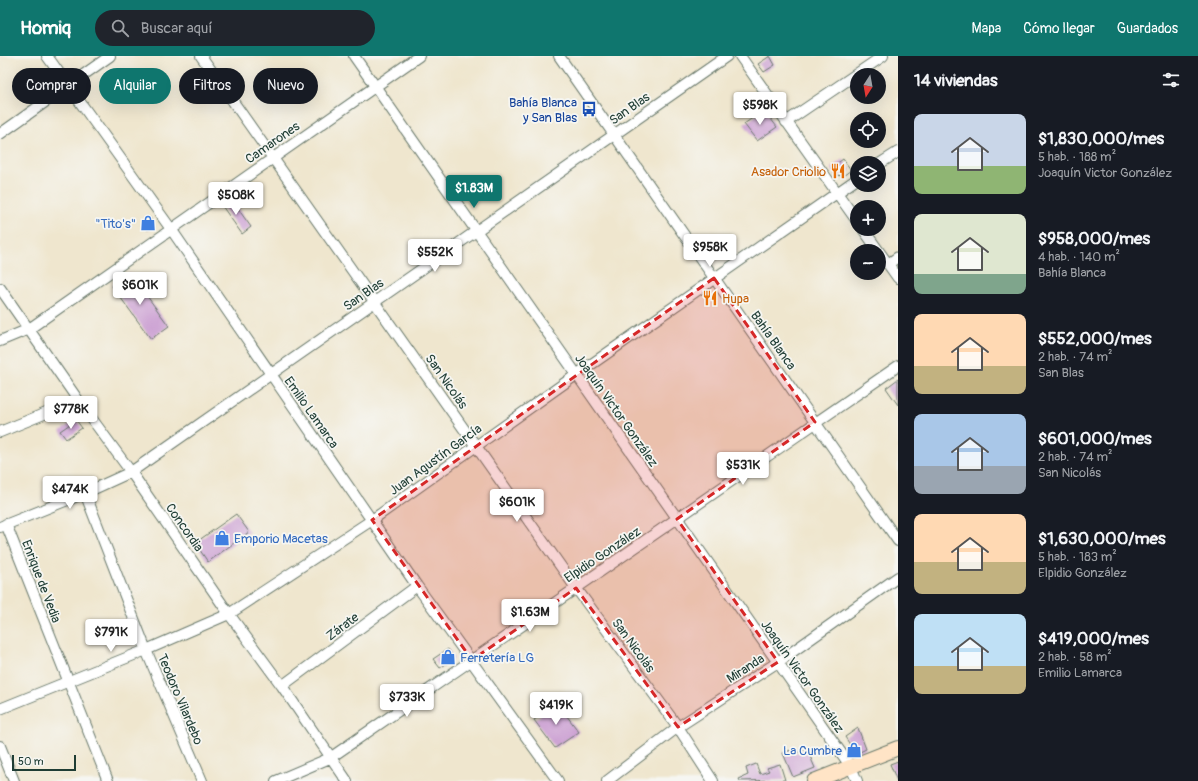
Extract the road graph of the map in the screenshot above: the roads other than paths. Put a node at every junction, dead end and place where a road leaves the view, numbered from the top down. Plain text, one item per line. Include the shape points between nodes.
1 (47, 56) edge
2 (110, 56) edge
3 (201, 56) edge
4 (354, 56) edge
5 (419, 56) edge
6 (559, 56) edge
7 (727, 56) edge
8 (740, 56) edge
9 (883, 56) edge
10 (55, 68) edge
11 (91, 70) edge
12 (375, 86) junction
13 (42, 104) edge
14 (81, 104) edge
15 (786, 122) junction
16 (0, 134) edge
17 (614, 135) junction
18 (898, 152) edge
19 (272, 158) junction
20 (886, 160) edge
21 (850, 184) edge
22 (836, 193) junction
23 (850, 212) edge
24 (171, 229) junction
25 (476, 230) junction
26 (868, 236) edge
27 (898, 257) edge
28 (888, 264) junction
29 (714, 278) junction
30 (898, 278) edge
31 (0, 288) edge
32 (374, 302) junction
33 (29, 329) junction
34 (0, 341) edge
35 (898, 366) edge
36 (576, 374) junction
37 (271, 375) junction
38 (78, 400) junction
39 (815, 422) junction
40 (0, 432) edge
41 (476, 445) junction
42 (131, 472) junction
43 (84, 493) junction
44 (677, 519) junction
45 (372, 520) junction
46 (3, 526) edge
47 (898, 541) edge
48 (898, 577) edge
49 (417, 586) junction
50 (576, 588) junction
51 (229, 614) junction
52 (146, 650) junction
53 (472, 660) junction
54 (778, 662) junction
55 (68, 682) junction
56 (282, 686) junction
57 (0, 708) edge
58 (678, 727) junction
59 (0, 746) edge
60 (898, 748) edge
61 (330, 758) junction
62 (851, 767) junction
63 (280, 780) edge
64 (14, 781) edge
65 (108, 781) edge
66 (202, 781) edge
67 (347, 781) edge
68 (558, 781) edge
69 (607, 781) edge
70 (713, 781) edge
71 (814, 781) edge
72 (858, 781) edge

1 - 10 street, Emilio Lamarca
2 - 11 street
3 - 19 street, San Nicolás
4 - 12 street, Joaquín Victor González
5 - 12 street, Camarones
6 - 17 street, Bahía Blanca
7 - 17 street, San Blas
8 - 15 street
9 - 15 street
12 - 19 street, Camarones
12 - 25 street, Joaquín Victor González
13 - 16 street
14 - 24 street, Emilio Lamarca
15 - 22 street
17 - 25 street, San Blas
17 - 29 street, Bahía Blanca
18 - 20 street
19 - 24 street, Camarones
19 - 32 street, San Nicolás
21 - 22 street, Juan Agustín García
22 - 23 street
22 - 29 street, Juan Agustín García
24 - 33 street, Camarones
24 - 37 street, Emilio Lamarca
25 - 32 street, San Blas
25 - 36 street, Joaquín Victor González
26 - 28 street
27 - 28 street
28 - 30 street
29 - 36 street, Juan Agustín García
29 - 39 street, Bahía Blanca
31 - 33 street, Concordia
32 - 37 street, San Blas
32 - 41 street, San Nicolás
33 - 34 street, Camarones
33 - 38 street, Concordia
35 - 39 street, Elpidio González
36 - 41 street, Juan Agustín García
36 - 44 street, Joaquín Victor González
37 - 42 street, San Blas
37 - 45 street, Emilio Lamarca
38 - 40 street
38 - 42 street, Concordia
39 - 44 street, Elpidio González
39 - 47 street, Bahía Blanca
41 - 45 street, Juan Agustín García
41 - 50 street, San Nicolás
42 - 43 street, San Blas
42 - 51 street, Concordia
43 - 46 street, San Blas
43 - 52 street, Teodoro Vilardebo
44 - 50 street, Elpidio González
44 - 54 street, Joaquín Victor González
45 - 49 street, Emilio Lamarca
45 - 51 street, Juan Agustín García
46 - 55 street, Enrique de Vedia
48 - 54 street, Miranda
49 - 53 street, Emilio Lamarca
49 - 56 street, Zárate
50 - 53 street, Elpidio González
50 - 58 street, San Nicolás
51 - 52 street, Juan Agustín García
51 - 56 street, Concordia
52 - 55 street, Juan Agustín García
52 - 66 street, Teodoro Vilardebo
53 - 61 street, Elpidio González
53 - 68 street, Emilio Lamarca
54 - 58 street, Miranda
54 - 62 street, Joaquín Victor González
55 - 57 street, Juan Agustín García
55 - 65 street, Enrique de Vedia
56 - 61 street, Concordia
58 - 69 street, Miranda
58 - 70 street, San Nicolás
59 - 64 street
60 - 62 street
61 - 63 street, Elpidio González
61 - 67 street, Concordia
62 - 71 street
62 - 72 street, Joaquín Victor González

